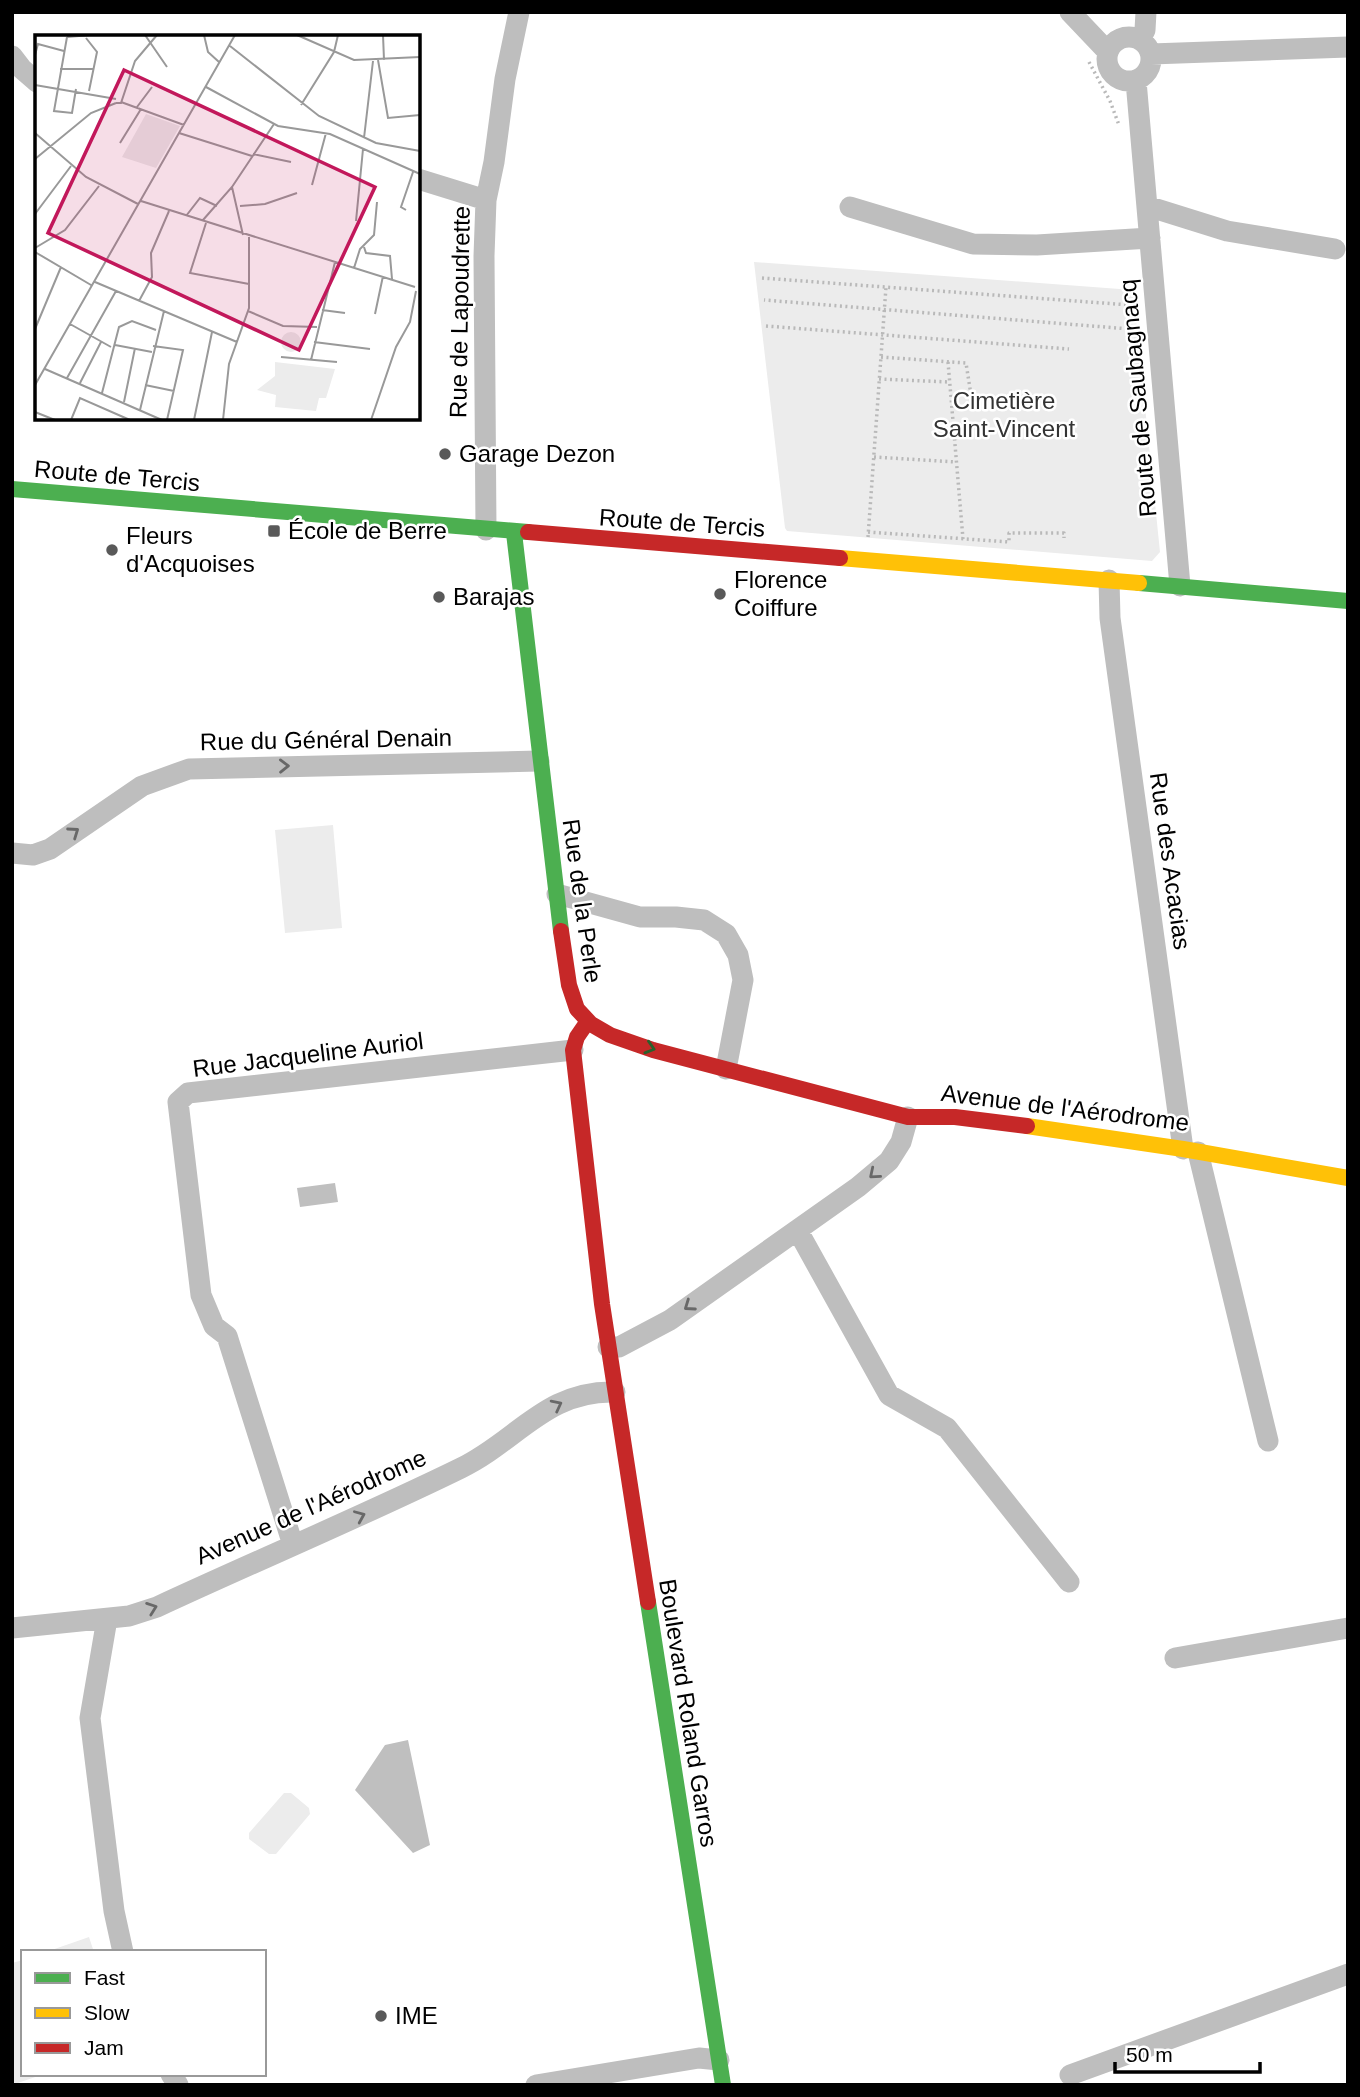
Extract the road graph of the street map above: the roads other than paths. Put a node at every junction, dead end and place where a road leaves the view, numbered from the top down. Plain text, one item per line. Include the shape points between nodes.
1 (519, 12) edge
2 (1070, 12) edge
3 (1146, 12) edge
4 (1145, 47) junction
5 (1348, 47) edge
6 (1108, 52) junction
7 (12, 56) edge
8 (35, 80) edge
9 (1136, 81) junction
10 (420, 180) edge
11 (486, 200) junction
12 (1147, 206) junction
13 (850, 207) dead end
14 (1150, 238) junction
15 (1335, 249) dead end
16 (12, 489) edge
17 (486, 530) junction
18 (514, 533) junction
19 (1109, 580) junction
20 (1180, 586) junction
21 (1348, 601) edge
22 (539, 761) junction
23 (12, 853) edge
24 (557, 894) junction
25 (588, 1021) junction
26 (573, 1050) junction
27 (726, 1069) junction
28 (908, 1117) junction
29 (1191, 1150) junction
30 (1348, 1178) edge
31 (798, 1231) junction
32 (608, 1348) junction
33 (615, 1392) junction
34 (1268, 1441) dead end
35 (293, 1545) junction
36 (1069, 1582) dead end
37 (107, 1619) junction
38 (12, 1628) edge
39 (1348, 1628) edge
40 (1175, 1658) dead end
41 (123, 1950) edge
42 (1348, 1974) edge
43 (719, 2060) junction
44 (1070, 2075) dead end
45 (536, 2085) edge
46 (723, 2085) edge

1 - 11 street, Rue de Lapoudrette
2 - 6 street
3 - 4 street
4 - 5 street
4 - 6 street via 1130,37 1122,38
4 - 9 street via 1151,64
6 - 9 street via 1107,63 1114,76
7 - 8 street
9 - 12 street, Route de Saubagnacq
10 - 11 street
11 - 17 street, Rue de Lapoudrette
12 - 14 street, Route de Saubagnacq
12 - 15 street via 1227,232
13 - 14 street via 973,244
14 - 20 street, Route de Saubagnacq
16 - 17 street, Route de Tercis
17 - 18 street, Route de Tercis
18 - 19 street, Route de Tercis
18 - 22 street, Rue de la Perle
19 - 20 street, Route de Tercis
19 - 29 street, Rue des Acacias via 1110,618
20 - 21 street, Route de Tercis
23 -> 22 street, Rue du Général Denain via 33,855 50,849 142,786 189,769
22 - 24 street, Rue de la Perle
24 - 25 street, Rue de la Perle via 570,989 577,1010
24 - 27 street via 639,917 704,920 726,934 738,955 743,980
25 - 26 street
25 -> 27 street, Rue de la Perle via 613,1037
26 - 32 street
26 - 35 street, Rue Jacqueline Auriol via 188,1093 178,1102 201,1295 214,1326 228,1336
27 - 28 street, Rue de la Perle
28 - 29 street, Avenue de l'Aérodrome via 956,1117
28 -> 31 street, Avenue de l'Aérodrome via 889,1161
29 - 30 street, Avenue de l'Aérodrome
29 - 34 street, Rue des Acacias
31 -> 32 street, Avenue de l'Aérodrome via 670,1320 619,1347
31 - 36 street via 889,1395 947,1428
32 - 33 street, Boulevard Roland Garros
35 -> 33 street, Avenue de l'Aérodrome via 466,1466 559,1402
33 - 43 street, Boulevard Roland Garros
37 -> 35 street, Avenue de l'Aérodrome via 157,1607
37 - 38 street, Avenue de l'Aérodrome
37 - 41 street via 90,1718
39 - 40 street
42 - 44 street
43 - 45 street via 699,2058
43 - 46 street, Boulevard Roland Garros

